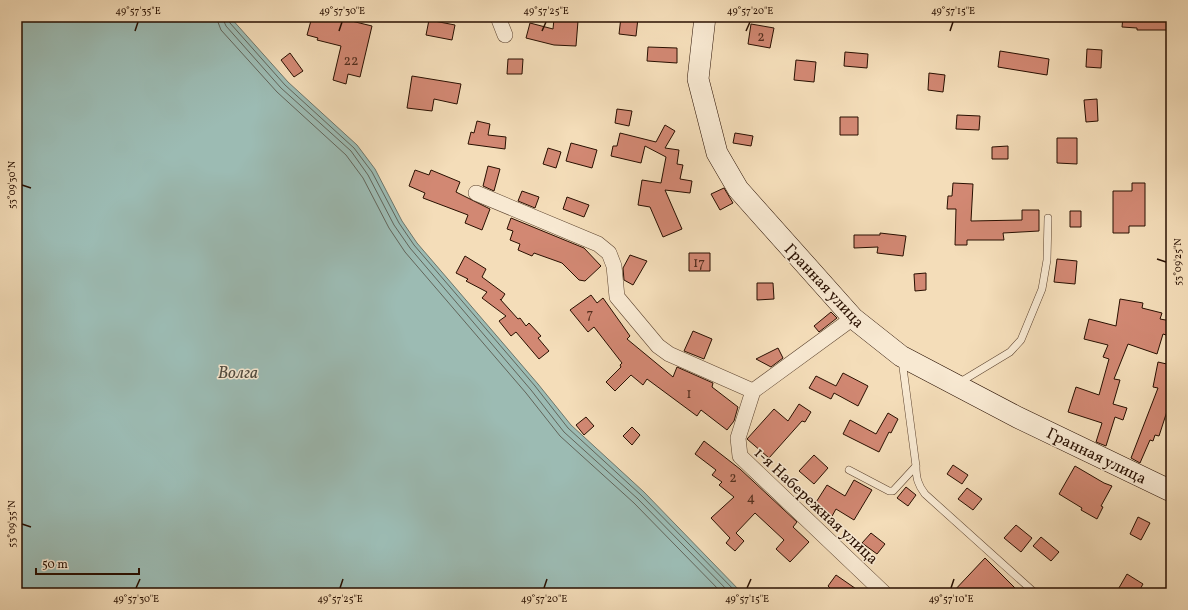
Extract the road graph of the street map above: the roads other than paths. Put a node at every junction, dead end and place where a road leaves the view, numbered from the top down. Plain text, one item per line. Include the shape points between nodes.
1 (498, 17) edge
2 (705, 17) edge
3 (506, 35) dead end
4 (476, 193) dead end
5 (1048, 218) dead end
6 (853, 318) junction
7 (901, 356) junction
8 (753, 391) junction
9 (916, 466) junction
10 (849, 470) dead end
11 (1171, 492) edge
12 (884, 593) edge
13 (1035, 593) edge

1 - 3 street
2 - 6 street, Гранная улица via 698,79 717,153 738,189
4 - 8 street via 598,244 609,253 614,266 617,297 658,346 669,354
5 - 7 lane via 1047,260 1042,289 1021,340 1010,352 962,381
6 - 7 street, Гранная улица
6 - 8 street
7 - 9 lane
7 - 11 street, Гранная улица via 1017,417
8 - 12 street, 1-я Набережная улица via 738,438 740,456
9 - 10 lane via 893,491 889,492
9 - 13 lane via 919,487 925,494

